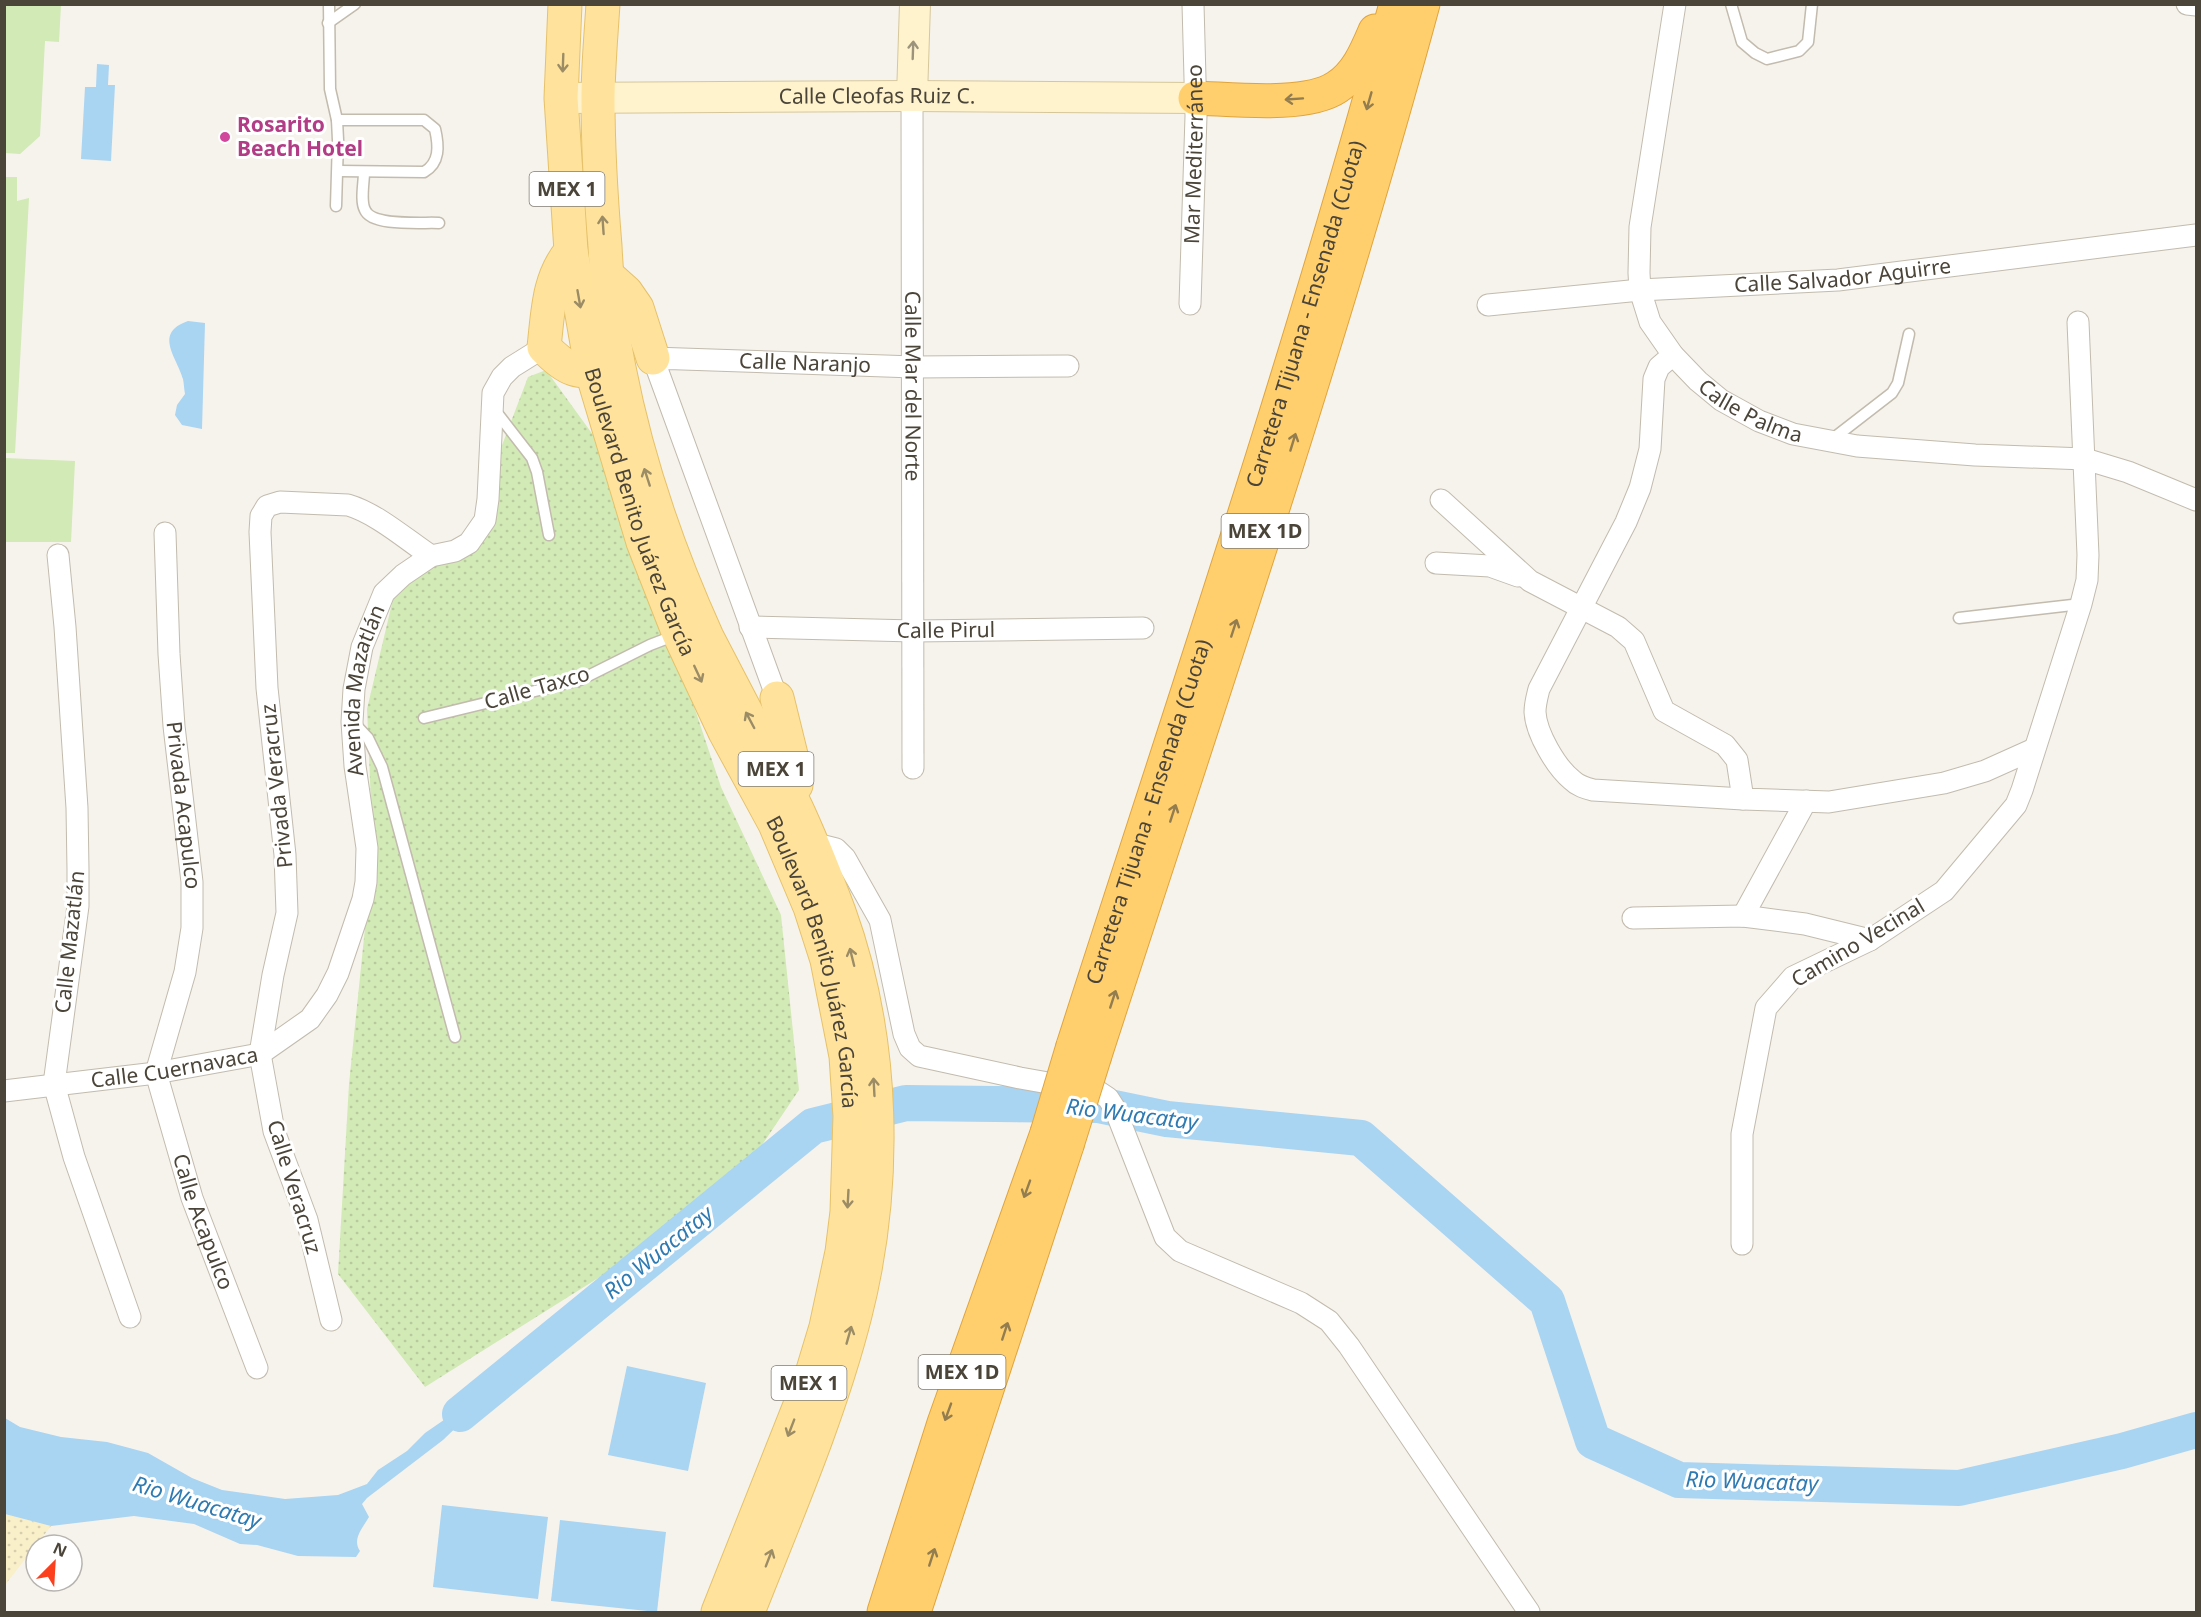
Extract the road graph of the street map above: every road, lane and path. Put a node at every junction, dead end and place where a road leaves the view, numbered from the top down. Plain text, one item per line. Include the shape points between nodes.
1 (329, 4) edge
2 (565, 4) edge
3 (603, 4) edge
4 (915, 4) edge
5 (1193, 4) edge
6 (1387, 4) edge
7 (1396, 4) edge
8 (1423, 4) edge
9 (1675, 4) edge
10 (1731, 4) edge
11 (1812, 4) edge
12 (2187, 4) edge
13 (353, 5) edge
14 (2196, 5) edge
15 (328, 22) junction
16 (912, 96) junction
17 (561, 98) junction
18 (598, 98) junction
19 (1195, 98) junction
20 (337, 120) junction
21 (339, 171) junction
22 (364, 172) junction
23 (336, 206) dead end
24 (439, 223) dead end
25 (2196, 235) edge
26 (571, 251) junction
27 (607, 275) junction
28 (1640, 290) junction
29 (1190, 304) dead end
30 (1488, 305) dead end
31 (2078, 322) dead end
32 (1909, 334) dead end
33 (544, 347) junction
34 (1673, 355) junction
35 (653, 358) junction
36 (1068, 366) dead end
37 (914, 367) junction
38 (605, 369) junction
39 (492, 407) junction
40 (1829, 441) junction
41 (2085, 459) junction
42 (1441, 500) dead end
43 (2196, 500) edge
44 (165, 533) dead end
45 (549, 535) dead end
46 (58, 555) dead end
47 (431, 556) junction
48 (1436, 563) dead end
49 (1530, 581) junction
50 (2081, 604) junction
51 (1582, 609) junction
52 (1959, 618) dead end
53 (750, 627) junction
54 (1143, 628) dead end
55 (914, 631) junction
56 (679, 634) junction
57 (777, 698) joint
58 (423, 718) dead end
59 (352, 722) junction
60 (2034, 749) junction
61 (913, 768) dead end
62 (1743, 799) junction
63 (1806, 801) junction
64 (806, 828) junction
65 (363, 898) joint
66 (1743, 916) junction
67 (1633, 918) dead end
68 (1870, 940) junction
69 (853, 1016) junction
70 (455, 1037) dead end
71 (1084, 1050) junction
72 (260, 1054) junction
73 (156, 1073) junction
74 (54, 1084) junction
75 (4, 1090) edge
76 (1057, 1139) junction
77 (863, 1143) junction
78 (1742, 1244) dead end
79 (130, 1317) dead end
80 (331, 1320) dead end
81 (257, 1368) dead end
82 (718, 1612) edge
83 (748, 1612) edge
84 (884, 1612) edge
85 (914, 1612) edge
86 (1529, 1612) edge

1 - 15 lane
2 -> 17 main road, Boulevard Benito Juárez García / MEX 1
3 - 18 main road, Boulevard Benito Juárez García / MEX 1
16 -> 4 main road, Calle Mar del Norte
5 - 19 street, Mar Mediterráneo
6 -> 19 highway via 1359,64 1346,80 1328,92 1281,100
7 -> 71 highway, Carretera Tijuana - Ensenada (Cuota) / MEX 1D via 1340,207
71 -> 8 highway, Carretera Tijuana - Ensenada (Cuota) / MEX 1D via 1277,494
9 - 28 street, Calle Palma via 1640,227
10 - 11 lane via 1742,42 1767,59 1798,51 1808,42
12 - 14 street
13 - 15 lane
15 - 20 lane via 330,89
16 - 18 main road, Calle Cleofas Ruiz C.
16 - 19 main road, Calle Cleofas Ruiz C.
16 - 37 street, Calle Mar del Norte
17 - 18 main road, Calle Cleofas Ruiz C.
17 - 26 main road, Boulevard Benito Juárez García / MEX 1
27 -> 18 main road, Boulevard Benito Juárez García / MEX 1
19 - 29 street, Mar Mediterráneo
20 - 21 lane
20 - 22 lane via 418,120 435,129 437,156 429,169 416,173
21 - 22 lane
21 - 23 lane
22 - 24 lane via 364,208 369,216 388,222
25 - 28 street, Calle Salvador Aguirre via 1838,280
26 - 33 main road via 559,268 551,291
26 -> 38 main road, Boulevard Benito Juárez García / MEX 1
27 - 35 main road via 637,308
27 - 38 main road, Boulevard Benito Juárez García / MEX 1
28 - 30 street, Calle Salvador Aguirre
28 - 34 street, Calle Palma via 1650,322
31 - 41 street, Camino Vecinal
32 - 40 lane via 1892,393
33 - 38 main road via 565,367 577,371
33 - 39 street, Avenida Mazatlán via 502,377 493,393
34 - 40 street, Calle Palma via 1721,400 1759,421 1793,434
34 - 51 street via 1659,367 1654,379 1650,449 1640,488
35 - 37 street, Calle Naranjo
35 - 53 street
36 - 37 street, Calle Naranjo
37 - 55 street, Calle Mar del Norte
38 - 56 main road, Boulevard Benito Juárez García / MEX 1 via 643,542
64 -> 38 main road, Boulevard Benito Juárez García / MEX 1 via 694,608
39 - 45 lane via 532,458
39 - 47 street, Avenida Mazatlán via 485,520 475,537 462,547
40 - 41 street, Calle Palma via 1975,455
41 - 43 street, Calle Palma
41 - 50 street, Camino Vecinal via 2088,555
42 - 49 street
44 - 73 street, Privada Acapulco via 168,654 192,882 192,928 185,972
46 - 74 street, Calle Mazatlán via 77,808 78,906
47 - 59 street, Avenida Mazatlán via 390,586 380,600 362,646
47 - 72 street, Privada Veracruz via 348,505 280,502 267,506 261,516 267,688 285,855 287,913
48 - 49 street via 1490,566
49 - 51 street
50 - 52 lane
50 - 60 street, Camino Vecinal
51 - 62 street via 1618,627 1634,641 1664,711 1725,745 1737,760
51 - 62 street via 1535,702 1535,715 1546,746 1570,779 1593,790
53 - 55 street, Calle Pirul
53 - 57 street
54 - 55 street, Calle Pirul
55 - 61 street, Calle Mar del Norte
56 - 58 lane, Calle Taxco via 580,680
56 -> 69 main road, Boulevard Benito Juárez García / MEX 1 via 725,732 775,824 810,907 826,960
57 - 64 main road
59 - 65 street, Avenida Mazatlán via 367,848
59 - 70 lane via 368,738 381,767
60 - 63 street via 1985,771 1944,783 1829,802
60 - 68 street, Camino Vecinal via 2016,805 1944,891
62 - 63 street
63 - 66 street
69 -> 64 main road, Boulevard Benito Juárez García / MEX 1 via 850,949
64 - 86 street via 845,858 880,920 910,1048 919,1056 1099,1092 1108,1098 1165,1237 1180,1251 1301,1303 1329,1321
65 - 72 street, Calle Cuernavaca via 338,973 319,1007 310,1019
66 - 67 street
66 - 68 street via 1822,927
68 - 78 street, Camino Vecinal via 1793,977 1766,1008 1742,1134
69 - 77 main road, Boulevard Benito Juárez García / MEX 1 via 846,1056
71 - 76 highway, Carretera Tijuana - Ensenada (Cuota) / MEX 1D, bridge
72 - 73 street, Calle Cuernavaca
72 - 80 street, Calle Veracruz via 274,1131 307,1220
73 - 74 street, Calle Cuernavaca
73 - 81 street, Calle Acapulco via 192,1198
74 - 75 street, Calle Cuernavaca
74 - 79 street, Calle Mazatlán via 74,1157
76 -> 84 highway, Carretera Tijuana - Ensenada (Cuota) / MEX 1D via 944,1423
85 -> 76 highway, Carretera Tijuana - Ensenada (Cuota) / MEX 1D
77 -> 82 main road, Boulevard Benito Juárez García / MEX 1 via 826,1327 810,1380
83 -> 77 main road, Boulevard Benito Juárez García / MEX 1 via 815,1439 856,1314 873,1214

